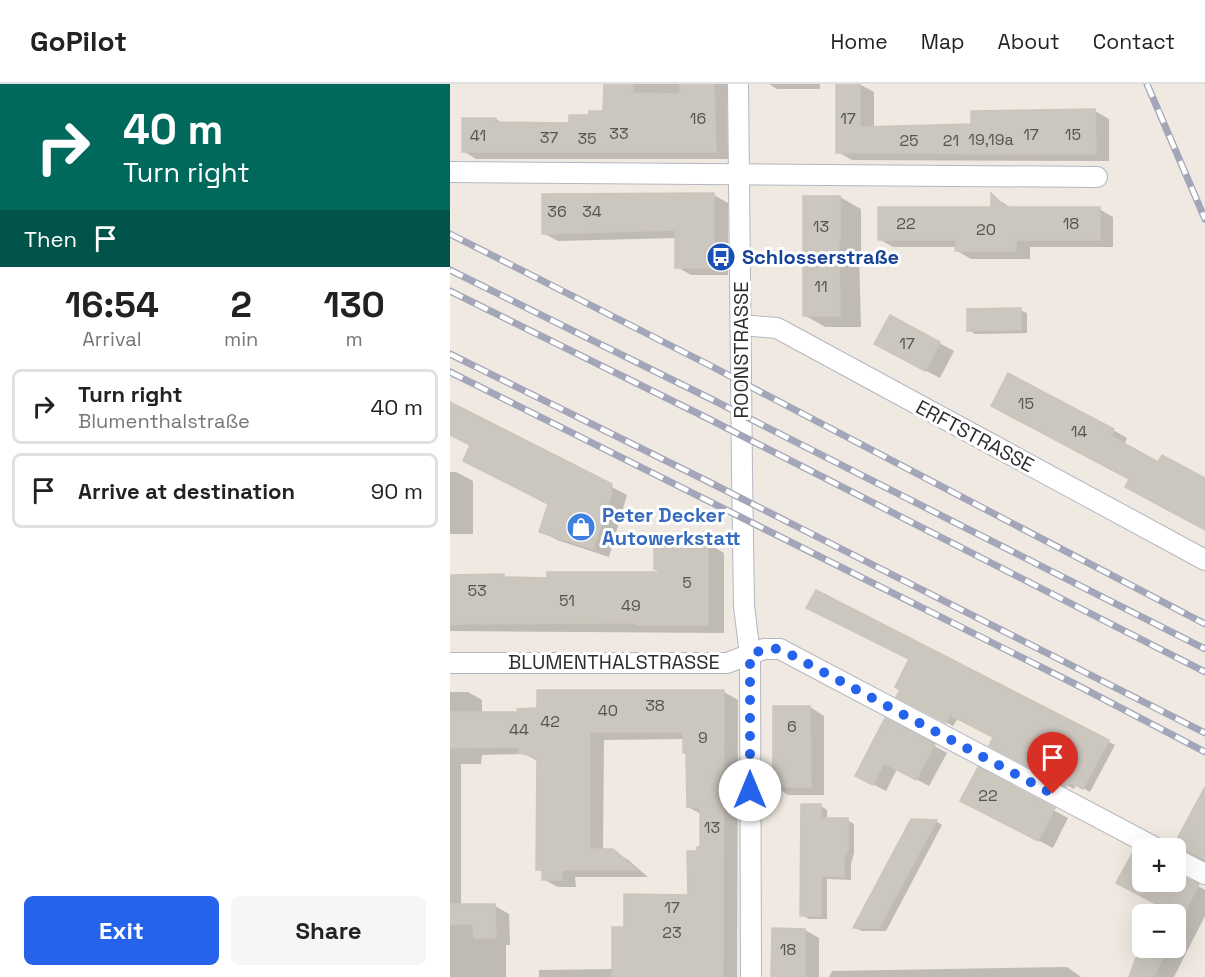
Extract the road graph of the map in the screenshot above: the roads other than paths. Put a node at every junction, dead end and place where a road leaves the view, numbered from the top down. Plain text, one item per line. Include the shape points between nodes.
1 (738, 84) edge
2 (450, 172) edge
3 (738, 174) junction
4 (1097, 177) dead end
5 (741, 325) junction
6 (1205, 560) edge
7 (750, 655) junction
8 (450, 663) edge
9 (1137, 838) edge
10 (1186, 864) edge
11 (1205, 874) edge
12 (751, 977) edge

1 - 3 street, ROONSTRASSE
2 - 3 street
3 - 4 street
3 - 5 street, ROONSTRASSE
5 - 6 street, ERFTSTRASSE via 777,328
5 - 7 street, ROONSTRASSE via 744,606
7 - 8 street, BLUMENTHALSTRASSE via 728,663
7 - 9 street, BLUMENTHALSTRASSE via 764,649 780,649
7 - 12 street, ROONSTRASSE
10 - 11 street

